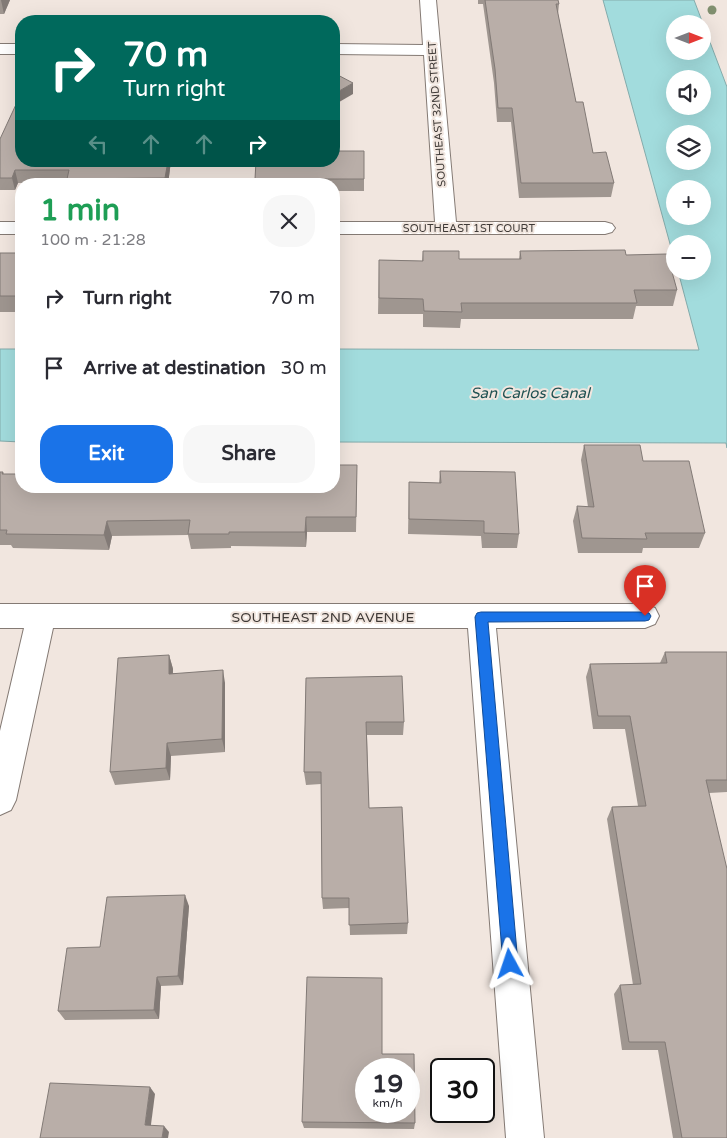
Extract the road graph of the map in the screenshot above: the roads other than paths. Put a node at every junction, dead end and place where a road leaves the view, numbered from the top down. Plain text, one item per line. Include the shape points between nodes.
1 (428, 0) edge
2 (0, 49) edge
3 (15, 49) edge
4 (340, 49) edge
5 (432, 50) junction
6 (0, 228) edge
7 (15, 228) edge
8 (340, 228) edge
9 (446, 228) junction
10 (605, 228) dead end
11 (0, 616) edge
12 (41, 616) junction
13 (645, 616) dead end
14 (481, 617) junction
15 (0, 800) edge
16 (525, 1138) edge

1 - 5 street, SOUTHEAST 32ND STREET
2 - 3 street
4 - 5 street
5 - 9 street, SOUTHEAST 32ND STREET
6 - 7 street
8 - 9 street, SOUTHEAST 1ST COURT
9 - 10 street, SOUTHEAST 1ST COURT
11 - 12 street, SOUTHEAST 2ND AVENUE
12 - 14 street, SOUTHEAST 2ND AVENUE
12 - 15 street
13 - 14 street, SOUTHEAST 2ND AVENUE
14 - 16 street

